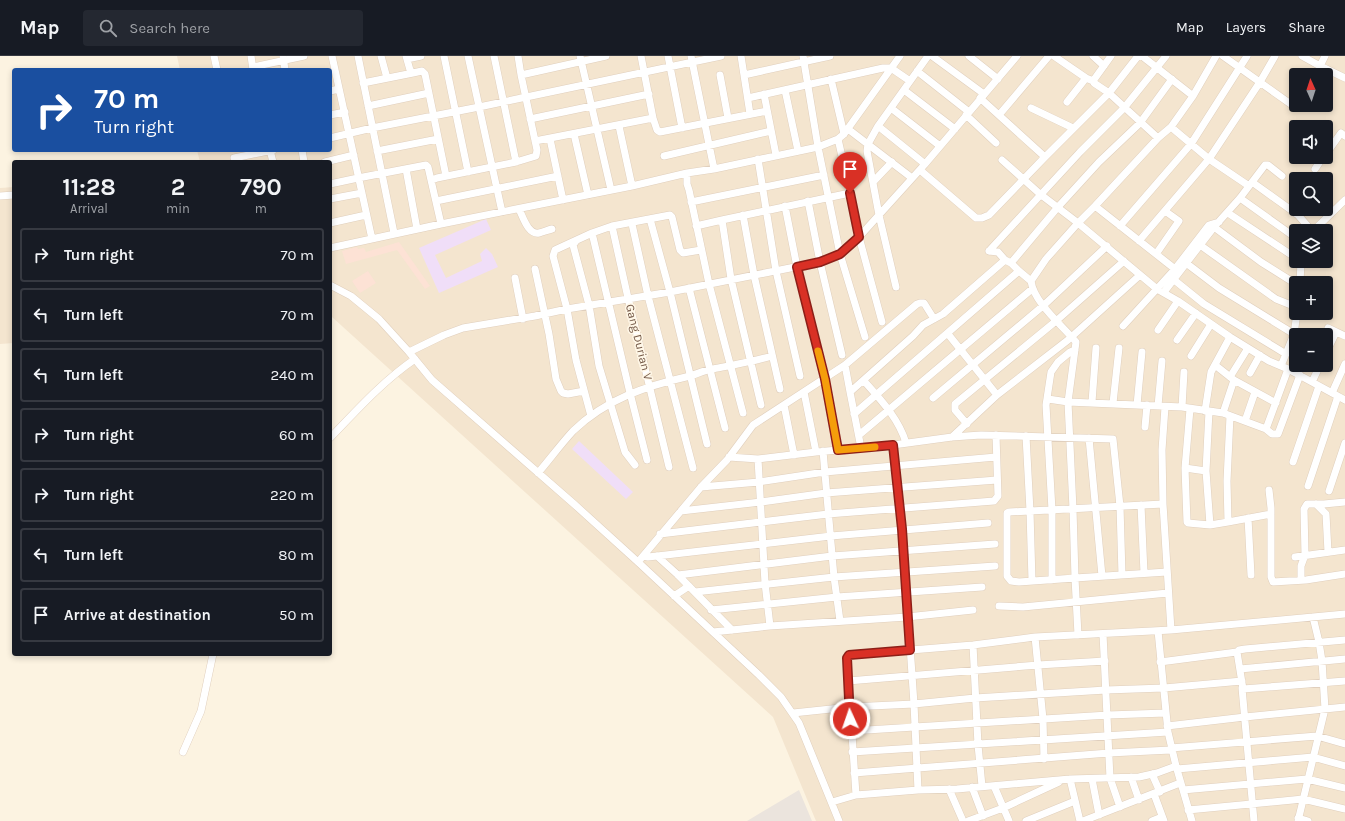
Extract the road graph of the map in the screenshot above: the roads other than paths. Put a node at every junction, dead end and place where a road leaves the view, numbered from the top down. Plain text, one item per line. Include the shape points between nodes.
1 (214, 56) edge
2 (251, 56) edge
3 (304, 56) edge
4 (332, 56) edge
5 (358, 56) edge
6 (381, 56) edge
7 (422, 56) edge
8 (444, 56) edge
9 (468, 56) edge
10 (494, 56) edge
11 (518, 56) edge
12 (606, 56) edge
13 (641, 56) edge
14 (668, 56) edge
15 (718, 56) edge
16 (741, 56) edge
17 (830, 56) edge
18 (899, 56) edge
19 (928, 56) edge
20 (932, 56) edge
21 (969, 56) edge
22 (1049, 56) edge
23 (1054, 56) edge
24 (1093, 56) edge
25 (1111, 56) edge
26 (1138, 56) edge
27 (1142, 56) edge
28 (1166, 56) edge
29 (1223, 56) edge
30 (1247, 56) edge
31 (1275, 56) edge
32 (1302, 56) edge
33 (1325, 56) edge
34 (407, 57) edge
35 (1013, 57) edge
36 (283, 58) edge
37 (1212, 58) edge
38 (580, 59) edge
39 (691, 59) edge
40 (803, 59) edge
41 (1104, 66) junction
42 (1320, 66) junction
43 (217, 68) edge
44 (253, 68) edge
45 (285, 68) edge
46 (670, 68) junction
47 (891, 68) junction
48 (1156, 68) junction
49 (1240, 68) junction
50 (918, 71) junction
51 (413, 73) junction
52 (645, 73) junction
53 (520, 75) junction
54 (720, 75) dead end
55 (744, 75) junction
56 (333, 76) edge
57 (386, 78) junction
58 (1345, 78) edge
59 (831, 79) junction
60 (998, 79) junction
61 (1172, 79) junction
62 (1090, 80) junction
63 (910, 81) junction
64 (1260, 82) junction
65 (363, 83) junction
66 (586, 84) junction
67 (808, 84) junction
68 (339, 89) junction
69 (785, 90) junction
70 (904, 90) junction
71 (332, 91) edge
72 (429, 93) junction
73 (1109, 93) junction
74 (649, 94) junction
75 (764, 94) junction
76 (982, 96) junction
77 (1193, 96) junction
78 (526, 97) junction
79 (748, 98) junction
80 (503, 102) junction
81 (1066, 102) dead end
82 (1289, 103) edge
83 (368, 106) junction
84 (591, 106) junction
85 (479, 107) junction
86 (891, 108) junction
87 (1031, 108) dead end
88 (1124, 108) junction
89 (767, 111) junction
90 (345, 112) junction
91 (456, 112) junction
92 (750, 114) junction
93 (968, 114) junction
94 (332, 115) edge
95 (433, 115) junction
96 (999, 115) junction
97 (653, 118) junction
98 (728, 118) junction
99 (530, 119) junction
100 (705, 123) junction
101 (1140, 123) junction
102 (619, 126) junction
103 (878, 126) junction
104 (1171, 127) junction
105 (372, 128) junction
106 (682, 128) junction
107 (955, 128) junction
108 (1074, 128) junction
109 (596, 129) junction
110 (771, 131) junction
111 (846, 131) junction
112 (1344, 132) edge
113 (349, 134) junction
114 (574, 134) junction
115 (332, 138) edge
116 (1158, 138) junction
117 (438, 139) junction
118 (550, 139) junction
119 (838, 139) junction
120 (535, 141) junction
121 (996, 143) dead end
122 (868, 144) junction
123 (1191, 144) junction
124 (1333, 145) edge
125 (708, 146) junction
126 (940, 146) junction
127 (818, 147) junction
128 (377, 151) junction
129 (798, 151) junction
130 (264, 152) edge
131 (354, 155) junction
132 (776, 155) junction
133 (664, 156) dead end
134 (1045, 157) junction
135 (758, 159) junction
136 (1209, 159) junction
137 (234, 160) edge
138 (332, 160) edge
139 (1002, 160) dead end
140 (516, 162) junction
141 (892, 162) junction
142 (925, 164) junction
143 (1318, 164) edge
144 (492, 166) junction
145 (406, 169) junction
146 (714, 169) junction
147 (1314, 169) dead end
148 (920, 170) junction
149 (468, 172) junction
150 (687, 173) junction
151 (382, 174) junction
152 (824, 175) junction
153 (446, 176) junction
154 (558, 176) junction
155 (1282, 176) dead end
156 (358, 178) junction
157 (912, 178) junction
158 (1023, 179) junction
159 (432, 180) junction
160 (873, 182) junction
161 (332, 184) edge
162 (1251, 184) junction
163 (632, 186) junction
164 (761, 187) junction
165 (496, 188) junction
166 (610, 190) junction
167 (362, 193) junction
168 (850, 193) junction
169 (1040, 194) junction
170 (12, 195) edge
171 (588, 195) junction
172 (0, 196) edge
173 (828, 197) junction
174 (1240, 198) junction
175 (332, 199) edge
176 (563, 200) junction
177 (1345, 200) edge
178 (436, 201) junction
179 (808, 201) junction
180 (691, 202) junction
181 (786, 206) junction
182 (1095, 206) junction
183 (1058, 207) junction
184 (519, 209) junction
185 (765, 210) junction
186 (1165, 211) junction
187 (502, 212) junction
188 (1228, 213) junction
189 (366, 215) junction
190 (743, 215) junction
191 (879, 215) junction
192 (650, 219) junction
193 (722, 220) junction
194 (1078, 222) junction
195 (332, 223) edge
196 (630, 223) junction
197 (441, 224) junction
198 (1306, 224) edge
199 (1320, 224) edge
200 (1216, 225) junction
201 (612, 226) junction
202 (696, 226) junction
203 (1120, 226) junction
204 (417, 229) junction
205 (552, 229) dead end
206 (394, 233) junction
207 (592, 233) junction
208 (1289, 233) edge
209 (859, 237) junction
210 (372, 239) junction
211 (576, 241) junction
212 (1139, 241) junction
213 (1200, 245) junction
214 (1108, 246) junction
215 (332, 248) edge
216 (701, 250) junction
217 (1289, 253) edge
218 (840, 254) junction
219 (1156, 254) junction
220 (1008, 261) junction
221 (1124, 261) junction
222 (820, 262) junction
223 (1186, 263) junction
224 (797, 267) junction
225 (535, 269) dead end
226 (1175, 269) junction
227 (776, 271) junction
228 (1019, 272) junction
229 (754, 275) junction
230 (1140, 275) junction
231 (515, 278) dead end
232 (731, 279) junction
233 (1173, 279) junction
234 (1289, 280) edge
235 (1031, 281) junction
236 (709, 284) junction
237 (332, 286) edge
238 (896, 287) dead end
239 (689, 288) junction
240 (1032, 289) junction
241 (1160, 290) junction
242 (670, 292) junction
243 (648, 296) junction
244 (628, 298) junction
245 (1178, 301) junction
246 (609, 302) junction
247 (1044, 305) junction
248 (1289, 305) edge
249 (589, 306) junction
250 (567, 309) junction
251 (1196, 313) junction
252 (545, 314) junction
253 (523, 318) junction
254 (934, 319) junction
255 (1056, 321) junction
256 (882, 322) dead end
257 (1211, 324) junction
258 (1123, 326) dead end
259 (1158, 330) dead end
260 (1333, 330) edge
261 (1289, 331) edge
262 (1336, 332) junction
263 (948, 334) junction
264 (1345, 336) edge
265 (865, 337) dead end
266 (1071, 337) junction
267 (1230, 337) junction
268 (1333, 338) edge
269 (1177, 340) dead end
270 (1289, 346) edge
271 (1096, 348) dead end
272 (1119, 348) dead end
273 (1248, 348) junction
274 (960, 349) junction
275 (1075, 350) junction
276 (409, 352) junction
277 (1142, 352) dead end
278 (1286, 354) junction
279 (842, 355) dead end
280 (1260, 355) junction
281 (772, 356) junction
282 (1191, 356) dead end
283 (415, 359) junction
284 (1162, 361) dead end
285 (751, 362) junction
286 (1345, 364) edge
287 (845, 365) junction
288 (972, 365) junction
289 (1215, 365) junction
290 (732, 366) junction
291 (1284, 368) junction
292 (711, 369) junction
293 (1184, 372) dead end
294 (1317, 372) edge
295 (1250, 373) dead end
296 (1300, 375) junction
297 (691, 376) junction
298 (800, 376) dead end
299 (825, 379) junction
300 (1232, 379) junction
301 (669, 380) junction
302 (864, 380) junction
303 (984, 380) junction
304 (1312, 382) junction
305 (649, 386) junction
306 (1319, 386) junction
307 (780, 389) dead end
308 (584, 391) junction
309 (804, 392) junction
310 (850, 392) junction
311 (1255, 392) junction
312 (630, 394) junction
313 (876, 394) junction
314 (997, 395) junction
315 (1335, 395) junction
316 (933, 398) dead end
317 (1048, 399) junction
318 (1345, 400) edge
319 (1068, 402) junction
320 (1092, 402) junction
321 (610, 403) junction
322 (1113, 403) junction
323 (1276, 403) junction
324 (1137, 404) junction
325 (762, 405) dead end
326 (784, 405) junction
327 (1147, 405) junction
328 (1162, 406) junction
329 (1186, 408) junction
330 (889, 410) junction
331 (1207, 411) junction
332 (743, 413) dead end
333 (1223, 413) junction
334 (854, 414) junction
335 (591, 416) junction
336 (1230, 416) junction
337 (1245, 421) junction
338 (967, 424) junction
339 (1145, 427) dead end
340 (725, 428) dead end
341 (1266, 429) junction
342 (859, 435) junction
343 (996, 435) junction
344 (332, 436) edge
345 (1026, 436) junction
346 (1048, 436) junction
347 (952, 437) junction
348 (1070, 437) junction
349 (1089, 438) junction
350 (906, 443) junction
351 (1345, 443) edge
352 (707, 444) dead end
353 (893, 445) junction
354 (861, 448) junction
355 (838, 450) junction
356 (820, 451) junction
357 (794, 454) junction
358 (996, 457) junction
359 (729, 458) junction
360 (758, 458) junction
361 (647, 460) dead end
362 (1293, 462) dead end
363 (635, 465) dead end
364 (895, 466) junction
365 (669, 467) dead end
366 (692, 468) dead end
367 (1185, 468) junction
368 (1206, 471) junction
369 (825, 472) junction
370 (538, 473) junction
371 (997, 480) junction
372 (759, 482) junction
373 (1308, 486) dead end
374 (701, 487) junction
375 (898, 487) junction
376 (1269, 490) dead end
377 (1329, 491) dead end
378 (826, 493) junction
379 (761, 502) junction
380 (1345, 502) edge
381 (1163, 504) junction
382 (1316, 504) junction
383 (1141, 505) junction
384 (1120, 506) junction
385 (1096, 507) junction
386 (899, 508) junction
387 (1074, 509) junction
388 (1052, 510) junction
389 (681, 511) junction
390 (1030, 511) junction
391 (828, 514) junction
392 (1271, 514) junction
393 (1248, 518) junction
394 (762, 522) junction
395 (988, 522) dead end
396 (1228, 522) junction
397 (1210, 524) junction
398 (902, 529) junction
399 (660, 534) junction
400 (831, 536) junction
401 (763, 544) junction
402 (995, 544) dead end
403 (903, 550) junction
404 (1345, 550) edge
405 (1328, 552) junction
406 (644, 556) junction
407 (657, 556) junction
408 (832, 556) junction
409 (1305, 556) junction
410 (1295, 557) dead end
411 (638, 562) junction
412 (765, 564) junction
413 (995, 566) dead end
414 (1167, 572) junction
415 (904, 573) junction
416 (1144, 573) junction
417 (1345, 574) edge
418 (678, 575) junction
419 (1122, 575) junction
420 (1251, 575) dead end
421 (1102, 576) junction
422 (834, 577) junction
423 (1075, 578) junction
424 (1052, 580) junction
425 (1301, 580) junction
426 (1032, 581) junction
427 (765, 584) junction
428 (689, 586) junction
429 (982, 587) dead end
430 (695, 592) junction
431 (906, 593) junction
432 (1168, 593) junction
433 (674, 596) junction
434 (836, 597) junction
435 (1076, 602) junction
436 (768, 604) junction
437 (999, 606) dead end
438 (711, 610) junction
439 (973, 610) dead end
440 (1345, 614) edge
441 (907, 617) junction
442 (1313, 617) junction
443 (840, 621) junction
444 (770, 626) junction
445 (732, 630) junction
446 (1171, 630) junction
447 (1158, 631) junction
448 (713, 632) junction
449 (1078, 634) junction
450 (1103, 634) junction
451 (1035, 637) junction
452 (1345, 640) edge
453 (1319, 642) junction
454 (973, 645) junction
455 (910, 650) junction
456 (1237, 652) junction
457 (213, 656) edge
458 (1345, 659) edge
459 (1105, 661) junction
460 (1322, 661) junction
461 (1160, 662) junction
462 (1038, 665) junction
463 (1240, 669) junction
464 (974, 670) junction
465 (911, 676) junction
466 (848, 681) junction
467 (1345, 681) edge
468 (1323, 683) junction
469 (1242, 684) junction
470 (1164, 688) junction
471 (1106, 690) junction
472 (1040, 694) junction
473 (975, 698) junction
474 (914, 704) junction
475 (850, 707) junction
476 (1345, 707) edge
477 (1325, 709) junction
478 (793, 713) junction
479 (1166, 713) junction
480 (1108, 715) junction
481 (1245, 717) junction
482 (1043, 719) junction
483 (977, 723) junction
484 (916, 727) junction
485 (1167, 729) junction
486 (851, 731) junction
487 (1317, 736) junction
488 (1108, 737) junction
489 (1044, 740) junction
490 (1246, 743) junction
491 (1345, 744) edge
492 (978, 745) junction
493 (916, 748) junction
494 (1171, 749) junction
495 (183, 752) dead end
496 (852, 752) junction
497 (1109, 753) junction
498 (1313, 757) junction
499 (1044, 759) junction
500 (1249, 763) junction
501 (980, 764) junction
502 (1345, 766) edge
503 (1176, 768) junction
504 (917, 769) junction
505 (854, 773) junction
506 (1152, 774) junction
507 (1131, 777) junction
508 (1110, 778) junction
509 (1092, 779) junction
510 (1307, 779) junction
511 (1067, 780) junction
512 (1180, 783) junction
513 (1250, 783) junction
514 (982, 786) junction
515 (994, 786) junction
516 (972, 787) junction
517 (1345, 788) edge
518 (949, 789) junction
519 (918, 790) junction
520 (1183, 790) junction
521 (1157, 793) junction
522 (856, 795) junction
523 (1302, 799) junction
524 (1139, 800) junction
525 (1075, 801) junction
526 (832, 802) junction
527 (1252, 804) junction
528 (1120, 807) junction
529 (1003, 808) junction
530 (1345, 809) edge
531 (1188, 810) junction
532 (1099, 815) junction
533 (983, 816) junction
534 (1163, 819) edge
535 (1091, 820) edge
536 (1298, 820) edge
537 (839, 821) edge
538 (963, 821) edge
539 (968, 821) edge
540 (1009, 821) edge
541 (1026, 821) edge
542 (1082, 821) edge
543 (1152, 821) edge
544 (1192, 821) edge
545 (1254, 821) edge
546 (1308, 821) edge

1 - 43 street
2 - 44 street
3 - 36 street
4 - 56 street
5 - 65 street
6 - 57 street
7 - 34 street
8 - 91 street
9 - 85 street
10 - 80 street
11 - 53 street
12 - 38 street
13 - 52 street
14 - 46 street
15 - 39 street
16 - 55 street
17 - 40 street
18 - 47 street
19 - 50 street
20 - 76 street
21 - 60 street
22 - 96 street
23 - 62 street
24 - 41 street
25 - 41 street
26 - 73 street
27 - 48 street
28 - 48 street
29 - 49 street
30 - 49 street
31 - 64 street
32 - 42 street
33 - 42 street
34 - 51 street
35 - 60 street
36 - 44 street
36 - 45 street
37 - 77 street
38 - 53 street
38 - 66 street
39 - 46 street
39 - 100 street
40 - 55 street
40 - 67 street
41 - 62 street
42 - 58 street
46 - 52 street
46 - 106 street
47 - 59 street
47 - 63 street
47 - 111 street
48 - 61 street
48 - 88 street
49 - 64 street
49 - 123 street
50 - 63 street
50 - 93 street
51 - 57 street
51 - 72 street via 422,71 425,74
52 - 66 street
52 - 74 street
53 - 78 street
54 - 98 street
55 - 79 street
56 - 68 street
57 - 65 street
59 - 67 street
59 - 111 street
60 - 76 street
61 - 77 street
61 - 101 street
62 - 73 street
62 - 81 street
63 - 70 street
64 - 82 street
64 - 136 street
65 - 83 street
66 - 78 street
66 - 84 street
67 - 69 street
67 - 127 street
68 - 71 street
68 - 90 street
69 - 75 street
69 - 129 street
70 - 86 street
70 - 107 street
72 - 83 street
72 - 95 street
73 - 88 street
73 - 108 street
74 - 84 street
74 - 97 street
75 - 79 street
75 - 89 street
76 - 93 street
76 - 96 street
77 - 104 street
78 - 80 street
78 - 99 street
79 - 92 street
80 - 85 street
80 - 140 street
83 - 105 street
84 - 99 street
84 - 109 street
85 - 91 street
85 - 144 street
86 - 103 street
86 - 126 street
87 - 108 street
88 - 101 street
88 - 169 street
89 - 92 street
89 - 110 street
90 - 94 street
90 - 113 street
91 - 95 street
91 - 149 street
92 - 98 street
93 - 107 street
93 - 121 street
95 - 105 street
95 - 117 street
96 - 134 street
97 - 102 street
97 - 106 street via 660,132
98 - 100 street
99 - 120 street
100 - 106 street
100 - 125 street
101 - 116 street
101 - 183 street via 1099,162
102 - 109 street
102 - 163 street
103 - 122 street
103 - 142 street
104 - 116 street
104 - 123 street
105 - 113 street
105 - 128 street
107 - 126 street
108 - 134 street
109 - 114 street
109 - 166 street
110 - 125 street
110 - 132 street
111 - 119 street
111 - 122 street
112 - 124 street
113 - 115 street
113 - 131 street
114 - 118 street
114 - 171 street
116 - 182 street
117 - 128 street
117 - 153 street
118 - 120 street
118 - 154 street
119 - 127 street
119 - 168 street
120 - 140 street via 536,156
122 - 141 street
122 - 160 street via 866,151
123 - 136 street
123 - 203 street
125 - 133 street
125 - 146 street
126 - 142 street
127 - 129 street
127 - 152 street
128 - 151 street
129 - 132 street
130 - 137 street
131 - 138 street
131 - 156 street
132 - 135 street
134 - 158 street
135 - 146 street
135 - 164 street
136 - 162 street
136 - 186 street
139 - 158 street
140 - 144 street
141 - 157 street
141 - 160 street
142 - 148 street
143 - 147 street
144 - 149 street
144 - 165 street
145 - 151 street
145 - 159 street via 426,166
145 - 204 street
146 - 150 street
148 - 157 street
148 - 158 street via 976,218 989,215
149 - 153 street
150 - 163 street
150 - 180 street
151 - 156 street
151 - 206 street
152 - 164 street
152 - 173 street
153 - 159 street
154 - 165 street
154 - 176 street
155 - 162 street via 1266,165
156 - 161 street
156 - 167 street
157 - 191 street
158 - 169 street
159 - 178 street
160 - 191 street
162 - 174 street
162 - 198 street via 1298,215
163 - 166 street
164 - 180 street
164 - 185 street
165 - 178 street
165 - 187 street
166 - 171 street
167 - 175 street
167 - 189 street
168 - 173 street
168 - 209 street
169 - 183 street
169 - 220 street via 989,251 998,252
170 - 172 street
171 - 176 street
173 - 179 street
173 - 218 street
174 - 188 street
174 - 208 street
176 - 184 street
177 - 199 street
178 - 197 street
179 - 181 street
179 - 222 street
180 - 202 street
181 - 185 street
181 - 224 street
182 - 194 street
182 - 203 street
183 - 194 street
183 - 220 street
184 - 187 street
184 - 205 street via 532,232
185 - 190 street
185 - 227 street
186 - 212 street
186 - 219 street via 1178,222
187 - 197 street
188 - 200 street
188 - 217 street
189 - 195 street
189 - 210 street
190 - 193 street
190 - 229 street
191 - 209 street
191 - 238 street
192 - 196 street
192 - 216 street via 670,215 680,250 683,253
192 - 242 street
193 - 202 street
193 - 232 street
194 - 214 street
194 - 235 street
196 - 201 street
196 - 243 street
197 - 204 street
200 - 213 street
200 - 226 street via 1209,225
200 - 234 street via 1261,262
201 - 207 street
201 - 244 street, Gang Durian V
202 - 216 street
203 - 212 street
204 - 206 street
206 - 210 street
207 - 211 street
207 - 246 street
209 - 218 street
209 - 256 street
210 - 215 street
211 - 249 street via 573,245
211 - 250 street via 555,250 553,256
212 - 219 street
213 - 223 street
213 - 248 street via 1276,299
214 - 221 street
214 - 247 street
216 - 236 street
218 - 222 street
218 - 265 street
219 - 226 street
220 - 228 street
220 - 254 street
221 - 230 street
221 - 255 street
222 - 224 street
222 - 279 street
223 - 233 street
223 - 261 street via 1218,288
224 - 227 street
224 - 299 street
225 - 252 street
226 - 241 street
227 - 229 street
227 - 298 street
228 - 235 street
228 - 263 street
229 - 232 street
229 - 281 street
230 - 241 street
230 - 266 street
231 - 253 street
232 - 236 street
232 - 285 street
233 - 241 street
233 - 278 street via 1204,304
235 - 240 street
236 - 239 street
236 - 290 street
237 - 276 street via 351,296 379,319
239 - 242 street
239 - 292 street
240 - 247 street
240 - 274 street
241 - 245 street
241 - 258 street
242 - 243 street
242 - 297 street
243 - 244 street
243 - 301 street
244 - 246 street
244 - 305 street, Gang Durian V
245 - 251 street
245 - 259 street
246 - 249 street
246 - 312 street
247 - 255 street
247 - 288 street
249 - 250 street
249 - 321 street via 599,366
250 - 252 street
250 - 308 street
251 - 257 street
251 - 269 street
252 - 253 street
252 - 308 street via 556,380 561,391 568,394
253 - 276 street via 463,328
254 - 287 street via 924,304 917,304
254 - 302 street via 923,324
255 - 266 street
255 - 303 street
257 - 267 street
257 - 282 street
260 - 262 street
262 - 264 street
262 - 268 street
263 - 274 street
263 - 313 street
266 - 275 street via 1076,342
266 - 314 street
267 - 273 street
267 - 289 street
270 - 278 street
271 - 320 street
272 - 322 street
273 - 280 street
273 - 300 street
274 - 288 street
274 - 330 street
275 - 317 street via 1058,362 1051,372
275 - 319 street
276 - 283 street
277 - 324 street
278 - 291 street
280 - 291 street
280 - 295 street
281 - 285 street
281 - 307 street
283 - 344 street via 382,385
283 - 370 street via 432,380
284 - 328 street
285 - 290 street
285 - 325 street
286 - 315 street
287 - 299 street
287 - 310 street
288 - 303 street
288 - 316 street
289 - 300 street
289 - 331 street via 1211,372
290 - 292 street
290 - 332 street
291 - 296 street
291 - 323 street
292 - 297 street
292 - 340 street
293 - 329 street
294 - 304 street
296 - 304 street
296 - 341 street via 1278,434 1272,434
297 - 301 street
297 - 352 street
299 - 309 street
299 - 355 street
300 - 311 street
300 - 333 street
301 - 305 street
301 - 366 street
302 - 310 street
302 - 313 street
303 - 314 street
303 - 338 street via 956,404 955,410
304 - 306 street
305 - 312 street
305 - 365 street, Gang Durian V
306 - 315 street
306 - 362 street
308 - 335 street
309 - 326 street
309 - 356 street
310 - 334 street
311 - 323 street
311 - 337 street
312 - 321 street
312 - 361 street
313 - 330 street
313 - 334 street
314 - 338 street
315 - 318 street
315 - 373 street
317 - 319 street
317 - 346 street
319 - 320 street
319 - 348 street
320 - 322 street
321 - 335 street
321 - 363 street via 625,452
322 - 324 street
323 - 341 street
324 - 327 street
326 - 357 street
326 - 359 street via 753,425
327 - 328 street
327 - 339 street
328 - 329 street
328 - 381 street
329 - 331 street
329 - 367 street
330 - 342 street
330 - 350 street
331 - 333 street
331 - 368 street
333 - 336 street
334 - 342 street
335 - 370 street via 573,431
336 - 337 street
336 - 396 street
337 - 341 street
338 - 347 street
342 - 354 street
343 - 345 street
343 - 347 street
343 - 358 street
345 - 346 street
345 - 390 street
346 - 348 street
346 - 388 street
347 - 350 street
348 - 349 street
348 - 387 street
349 - 384 street via 1113,439
349 - 385 street
350 - 353 street
351 - 377 street
353 - 354 street
353 - 364 street
354 - 355 street
355 - 356 street
356 - 357 street
356 - 369 street
357 - 360 street
358 - 364 street
358 - 371 street
359 - 360 street
359 - 374 street
360 - 372 street
364 - 369 street
364 - 375 street
367 - 368 street
367 - 397 street via 1187,522
368 - 397 street
369 - 372 street
369 - 378 street
370 - 411 street
371 - 375 street
371 - 386 street via 998,496 994,501
372 - 374 street
372 - 379 street
374 - 389 street
375 - 378 street
375 - 386 street
376 - 392 street
378 - 379 street
378 - 391 street
379 - 389 street
379 - 394 street
380 - 382 street
381 - 383 street
381 - 414 street
382 - 405 street via 1326,514
382 - 409 street via 1307,504 1304,509
383 - 384 street
383 - 416 street
384 - 385 street
384 - 419 street
385 - 387 street
385 - 421 street
386 - 391 street
386 - 398 street
387 - 388 street
387 - 423 street
388 - 390 street
388 - 424 street
389 - 399 street
390 - 426 street
390 - 426 street via 1007,513 1007,576 1011,581
391 - 394 street
391 - 400 street
392 - 393 street
392 - 425 street via 1272,582
393 - 396 street
393 - 420 street
394 - 399 street
394 - 401 street
395 - 398 street
396 - 397 street
398 - 400 street
398 - 403 street
399 - 406 street
400 - 401 street
400 - 408 street
401 - 407 street
401 - 412 street
402 - 403 street
403 - 408 street
403 - 415 street
404 - 405 street
405 - 409 street
406 - 407 street
406 - 411 street
407 - 418 street
408 - 412 street
408 - 422 street
409 - 410 street
409 - 425 street via 1301,566
411 - 433 street
412 - 418 street
412 - 427 street
413 - 415 street
414 - 416 street
414 - 432 street
415 - 422 street
415 - 431 street
416 - 419 street
417 - 425 street
418 - 428 street
419 - 421 street
421 - 423 street
422 - 427 street
422 - 434 street
423 - 424 street
423 - 435 street
424 - 426 street
427 - 430 street
427 - 436 street
428 - 430 street
428 - 433 street
429 - 431 street
430 - 438 street
431 - 434 street
431 - 441 street
432 - 435 street
432 - 446 street
433 - 448 street
434 - 436 street
434 - 443 street
435 - 437 street via 1023,607
435 - 449 street
436 - 438 street
436 - 444 street
438 - 445 street
439 - 441 street
440 - 442 street
441 - 443 street
441 - 455 street
442 - 446 street
442 - 453 street
443 - 444 street
444 - 445 street
445 - 448 street
446 - 447 street
447 - 450 street
447 - 461 street
448 - 478 street via 782,697
449 - 450 street
449 - 451 street
450 - 459 street
451 - 454 street
451 - 462 street
452 - 453 street
453 - 456 street via 1245,649
453 - 460 street
454 - 455 street
454 - 464 street
455 - 465 street
455 - 466 street via 849,655
456 - 461 street
456 - 463 street
457 - 495 street via 201,711
458 - 460 street
459 - 462 street
459 - 471 street
460 - 463 street
460 - 468 street
461 - 470 street
462 - 464 street
462 - 472 street
463 - 469 street
464 - 465 street
464 - 473 street
465 - 466 street
465 - 474 street
466 - 475 street
467 - 468 street
468 - 469 street via 1245,689
468 - 477 street
469 - 470 street
469 - 481 street
470 - 471 street
470 - 479 street
471 - 472 street
471 - 480 street
472 - 473 street
472 - 482 street
473 - 474 street
473 - 483 street
474 - 475 street
474 - 484 street
475 - 478 street
475 - 486 street
476 - 477 street
477 - 481 street
477 - 487 street
478 - 526 street
479 - 480 street
479 - 485 street
480 - 482 street
480 - 488 street
481 - 485 street
481 - 490 street
482 - 483 street
482 - 489 street
483 - 484 street
483 - 492 street
484 - 486 street
484 - 493 street
485 - 488 street
485 - 494 street
486 - 496 street
487 - 490 street
487 - 491 street
487 - 498 street
488 - 489 street
488 - 497 street
489 - 492 street
489 - 499 street
490 - 494 street
490 - 500 street
492 - 493 street
492 - 501 street
493 - 496 street
493 - 504 street
494 - 497 street
494 - 503 street
496 - 505 street
497 - 499 street
497 - 508 street
498 - 500 street
498 - 502 street
498 - 510 street
499 - 501 street
500 - 503 street
500 - 513 street
501 - 504 street
501 - 514 street
503 - 506 street
503 - 512 street
504 - 505 street
504 - 519 street
505 - 522 street
506 - 507 street
506 - 521 street
507 - 508 street
507 - 524 street
508 - 509 street
508 - 528 street
509 - 511 street
509 - 532 street
510 - 513 street
510 - 517 street
510 - 523 street
511 - 515 street
511 - 525 street
511 - 529 street
512 - 520 street
512 - 521 street
513 - 520 street
513 - 527 street
514 - 515 street
514 - 516 street
515 - 529 street
516 - 518 street
516 - 533 street
518 - 519 street
518 - 538 street
519 - 522 street
520 - 531 street
521 - 524 street
521 - 534 street
522 - 526 street
523 - 527 street
523 - 530 street
523 - 536 street
524 - 528 street
525 - 541 street
525 - 542 street
526 - 537 street
527 - 531 street
527 - 545 street
528 - 532 street
529 - 533 street
529 - 540 street
531 - 544 street
532 - 535 street
533 - 539 street
534 - 543 street
535 - 542 street
536 - 546 street

